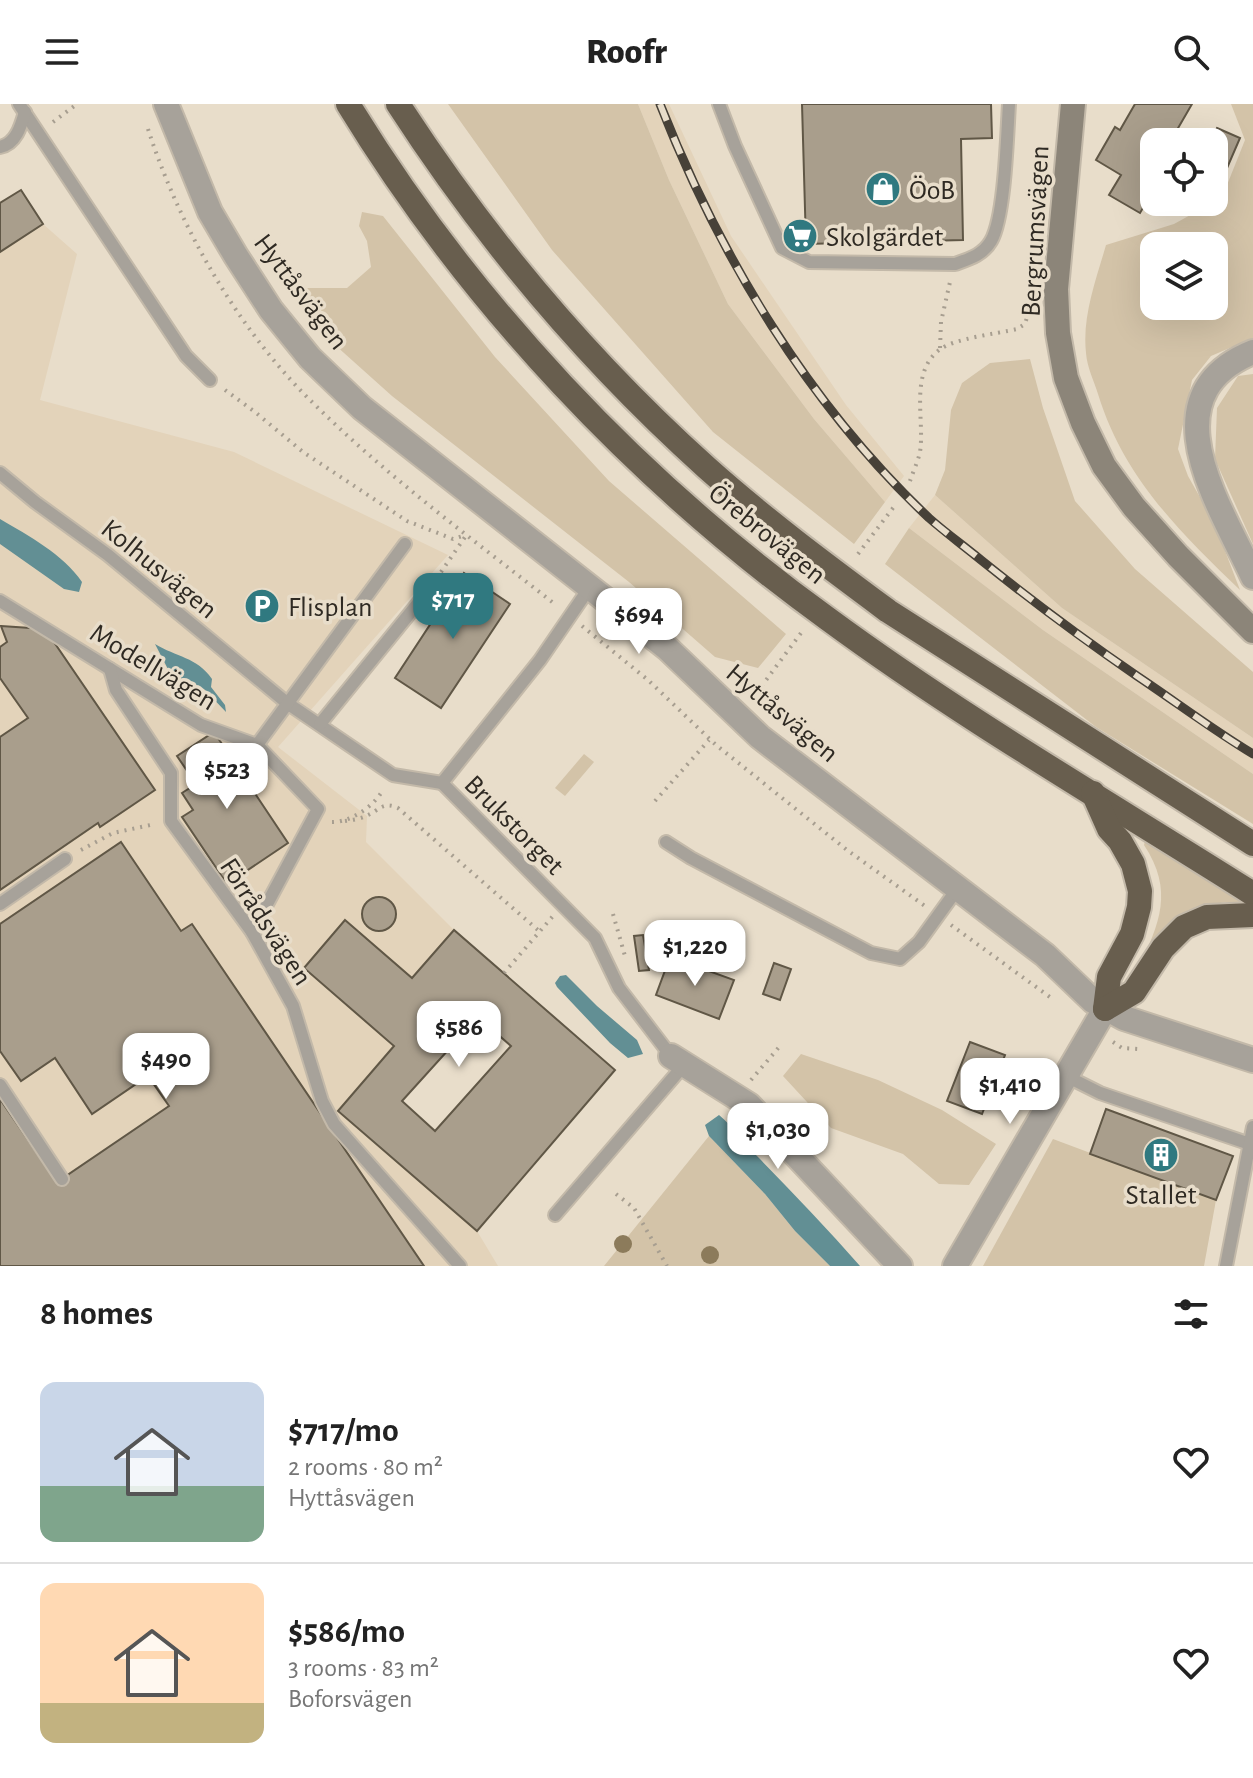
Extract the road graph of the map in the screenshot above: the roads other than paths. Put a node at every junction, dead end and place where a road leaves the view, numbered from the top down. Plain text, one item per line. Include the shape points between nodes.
1 (166, 104) edge
2 (348, 104) edge
3 (398, 104) edge
4 (719, 104) edge
5 (1009, 104) edge
6 (1073, 104) edge
7 (22, 108) edge
8 (0, 147) edge
9 (1253, 352) edge
10 (210, 380) road end
11 (0, 473) edge
12 (46, 490) dead end
13 (35, 502) junction
14 (405, 544) dead end
15 (1253, 577) edge
16 (432, 586) road end
17 (590, 587) junction
18 (0, 601) edge
19 (1253, 631) edge
20 (110, 669) junction
21 (272, 673) dead end
22 (263, 684) junction
23 (287, 703) junction
24 (320, 724) junction
25 (257, 745) junction
26 (442, 783) junction
27 (1093, 793) junction
28 (666, 842) dead end
29 (1253, 844) edge
30 (65, 859) road end
31 (958, 888) junction
32 (1253, 894) edge
33 (0, 904) edge
34 (1253, 915) edge
35 (252, 932) junction
36 (1105, 1009) junction
37 (678, 1060) junction
38 (1253, 1060) edge
39 (1066, 1076) junction
40 (0, 1085) edge
41 (1253, 1127) edge
42 (1251, 1145) edge
43 (62, 1179) dead end
44 (555, 1215) dead end
45 (460, 1266) edge
46 (900, 1266) edge
47 (955, 1266) edge
48 (1226, 1266) edge

1 - 17 street, Hyttåsvägen via 210,212 271,310 310,358 362,408
2 - 27 highway, Örebrovägen via 421,212 500,313 671,491 838,627
3 - 29 highway, Örebrovägen via 465,201 563,321 706,467 888,611
4 - 5 lane via 782,248 809,262 955,264 977,257 991,241 999,215
6 - 19 street, Bergrumsvägen via 1056,289 1066,378 1104,466 1134,507
7 - 8 lane via 20,129
7 - 10 lane via 186,356
9 - 15 street via 1233,360 1215,377 1202,398 1196,442
11 - 13 lane, Kolhusvägen
12 - 13 lane
13 - 22 lane, Kolhusvägen via 108,555
14 - 23 lane
16 - 24 lane
17 - 26 lane, Brukstorget via 540,660
17 - 31 street, Hyttåsvägen via 667,648 760,737
18 - 20 lane, Modellvägen
20 - 25 lane, Modellvägen via 201,725
20 - 35 lane, Förrådsvägen via 116,690 171,773 171,821
21 - 22 lane
22 - 23 lane, Kolhusvägen
23 - 24 lane, Kolhusvägen
23 - 25 lane
24 - 26 lane, Kolhusvägen via 393,775
25 - 35 lane, Modellvägen via 318,809
26 - 37 lane, Brukstorget via 595,938 619,988
27 - 32 highway, Örebrovägen
27 - 36 highway via 1133,864 1140,891 1132,934 1109,977
28 - 31 lane via 871,953 900,959
30 - 33 lane
31 - 36 street, Hyttåsvägen
34 - 36 highway via 1207,917 1184,927 1134,992
35 - 45 lane, Förrådsvägen via 293,1006 334,1124
36 - 38 street, Hyttåsvägen
36 - 39 street
37 - 44 lane
37 - 46 street via 749,1105
39 - 42 lane via 1100,1093
39 - 47 street
40 - 43 lane
41 - 42 lane
42 - 48 lane

